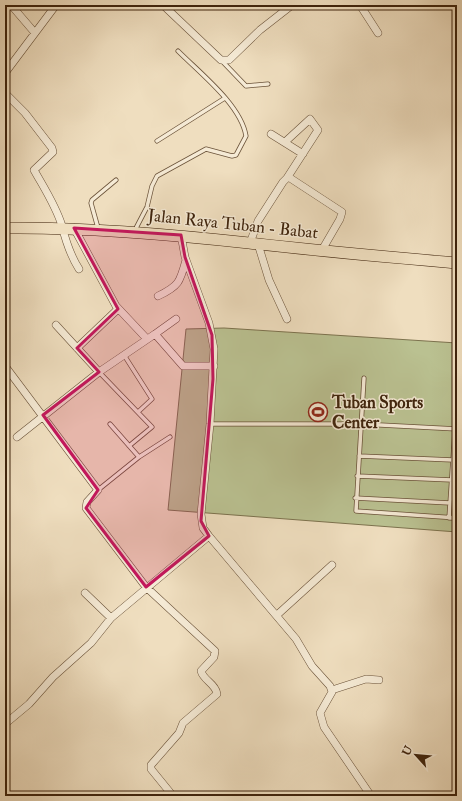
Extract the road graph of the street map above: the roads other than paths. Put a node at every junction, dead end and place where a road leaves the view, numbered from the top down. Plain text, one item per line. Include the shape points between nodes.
1 (11, 5) edge
2 (56, 5) edge
3 (163, 5) edge
4 (292, 5) edge
5 (360, 5) edge
6 (35, 33) junction
7 (378, 33) dead end
8 (178, 51) dead end
9 (221, 60) junction
10 (5, 73) edge
11 (268, 84) dead end
12 (5, 93) edge
13 (225, 98) junction
14 (271, 134) dead end
15 (157, 141) dead end
16 (285, 142) junction
17 (303, 154) junction
18 (287, 178) junction
19 (116, 180) dead end
20 (62, 227) junction
21 (5, 228) edge
22 (74, 228) junction
23 (98, 229) junction
24 (135, 231) junction
25 (181, 235) junction
26 (254, 244) junction
27 (322, 250) junction
28 (186, 260) junction
29 (457, 263) edge
30 (79, 270) dead end
31 (158, 296) dead end
32 (118, 309) junction
33 (176, 319) dead end
34 (287, 319) dead end
35 (56, 325) dead end
36 (155, 334) junction
37 (147, 339) junction
38 (77, 348) junction
39 (124, 355) junction
40 (5, 366) edge
41 (214, 366) junction
42 (99, 372) junction
43 (364, 378) dead end
44 (138, 412) junction
45 (43, 415) junction
46 (110, 424) dead end
47 (210, 424) junction
48 (361, 424) junction
49 (456, 429) edge
50 (17, 437) dead end
51 (170, 437) dead end
52 (129, 446) junction
53 (359, 456) junction
54 (139, 457) junction
55 (453, 460) junction
56 (357, 476) junction
57 (452, 480) junction
58 (98, 490) junction
59 (355, 498) junction
60 (450, 503) junction
61 (449, 518) junction
62 (457, 518) edge
63 (208, 536) junction
64 (332, 565) dead end
65 (146, 587) junction
66 (85, 593) dead end
67 (276, 615) junction
68 (111, 618) junction
69 (380, 680) dead end
70 (332, 690) junction
71 (5, 724) edge
72 (173, 796) edge
73 (371, 796) edge

1 - 6 street
2 - 6 street
3 - 9 street
4 - 9 street via 260,30 229,60
5 - 7 street
6 - 10 street
8 - 13 lane
9 - 11 lane via 246,86
12 - 20 street via 25,113 52,148 53,152 34,170 49,195
13 - 15 lane
13 - 24 lane via 245,130 246,136 239,151 232,156 206,149 157,176 147,207
14 - 16 street
16 - 17 street
16 - 17 street via 310,119 318,132
17 - 18 street
18 - 26 street via 258,221
18 - 27 street via 342,212
19 - 23 lane via 92,200
20 - 21 highway, Jalan Raya Tuban - Babat
20 - 22 highway, Jalan Raya Tuban - Babat
20 - 30 street via 66,247
22 - 23 highway, Jalan Raya Tuban - Babat
22 - 32 street
23 - 24 highway, Jalan Raya Tuban - Babat
24 - 25 highway, Jalan Raya Tuban - Babat
25 - 26 highway, Jalan Raya Tuban - Babat
25 - 28 street
26 - 27 highway, Jalan Raya Tuban - Babat
26 - 34 street
27 - 29 highway, Jalan Raya Tuban - Babat
28 - 31 street via 178,284
28 - 41 street via 212,335
32 - 37 street
32 - 38 street
33 - 36 street
35 - 38 street
36 - 37 street
36 - 41 street via 183,366
37 - 39 street
38 - 42 street
39 - 42 street
39 - 44 lane via 152,399
40 - 45 street
41 - 47 street
42 - 44 lane
42 - 45 street
43 - 48 lane
44 - 52 lane via 152,427
45 - 50 street
45 - 58 street
46 - 52 lane
47 - 48 lane
47 - 63 street via 200,521
48 - 49 lane
48 - 53 lane
49 - 55 lane
51 - 54 lane
52 - 54 lane
53 - 55 lane
53 - 56 lane
54 - 58 lane
55 - 57 lane
56 - 57 lane
56 - 59 lane
57 - 60 lane
58 - 65 street via 87,502 86,508
59 - 60 lane
59 - 61 lane via 355,510 358,512
60 - 61 lane
61 - 62 lane
63 - 65 street
63 - 67 street
64 - 67 street
65 - 68 street
65 - 72 street via 215,651 214,657 201,670 217,694 183,723 179,732 152,765 151,769
66 - 68 street
67 - 70 street
68 - 71 street via 91,643
69 - 70 street via 366,679
70 - 73 street via 320,713 324,727

